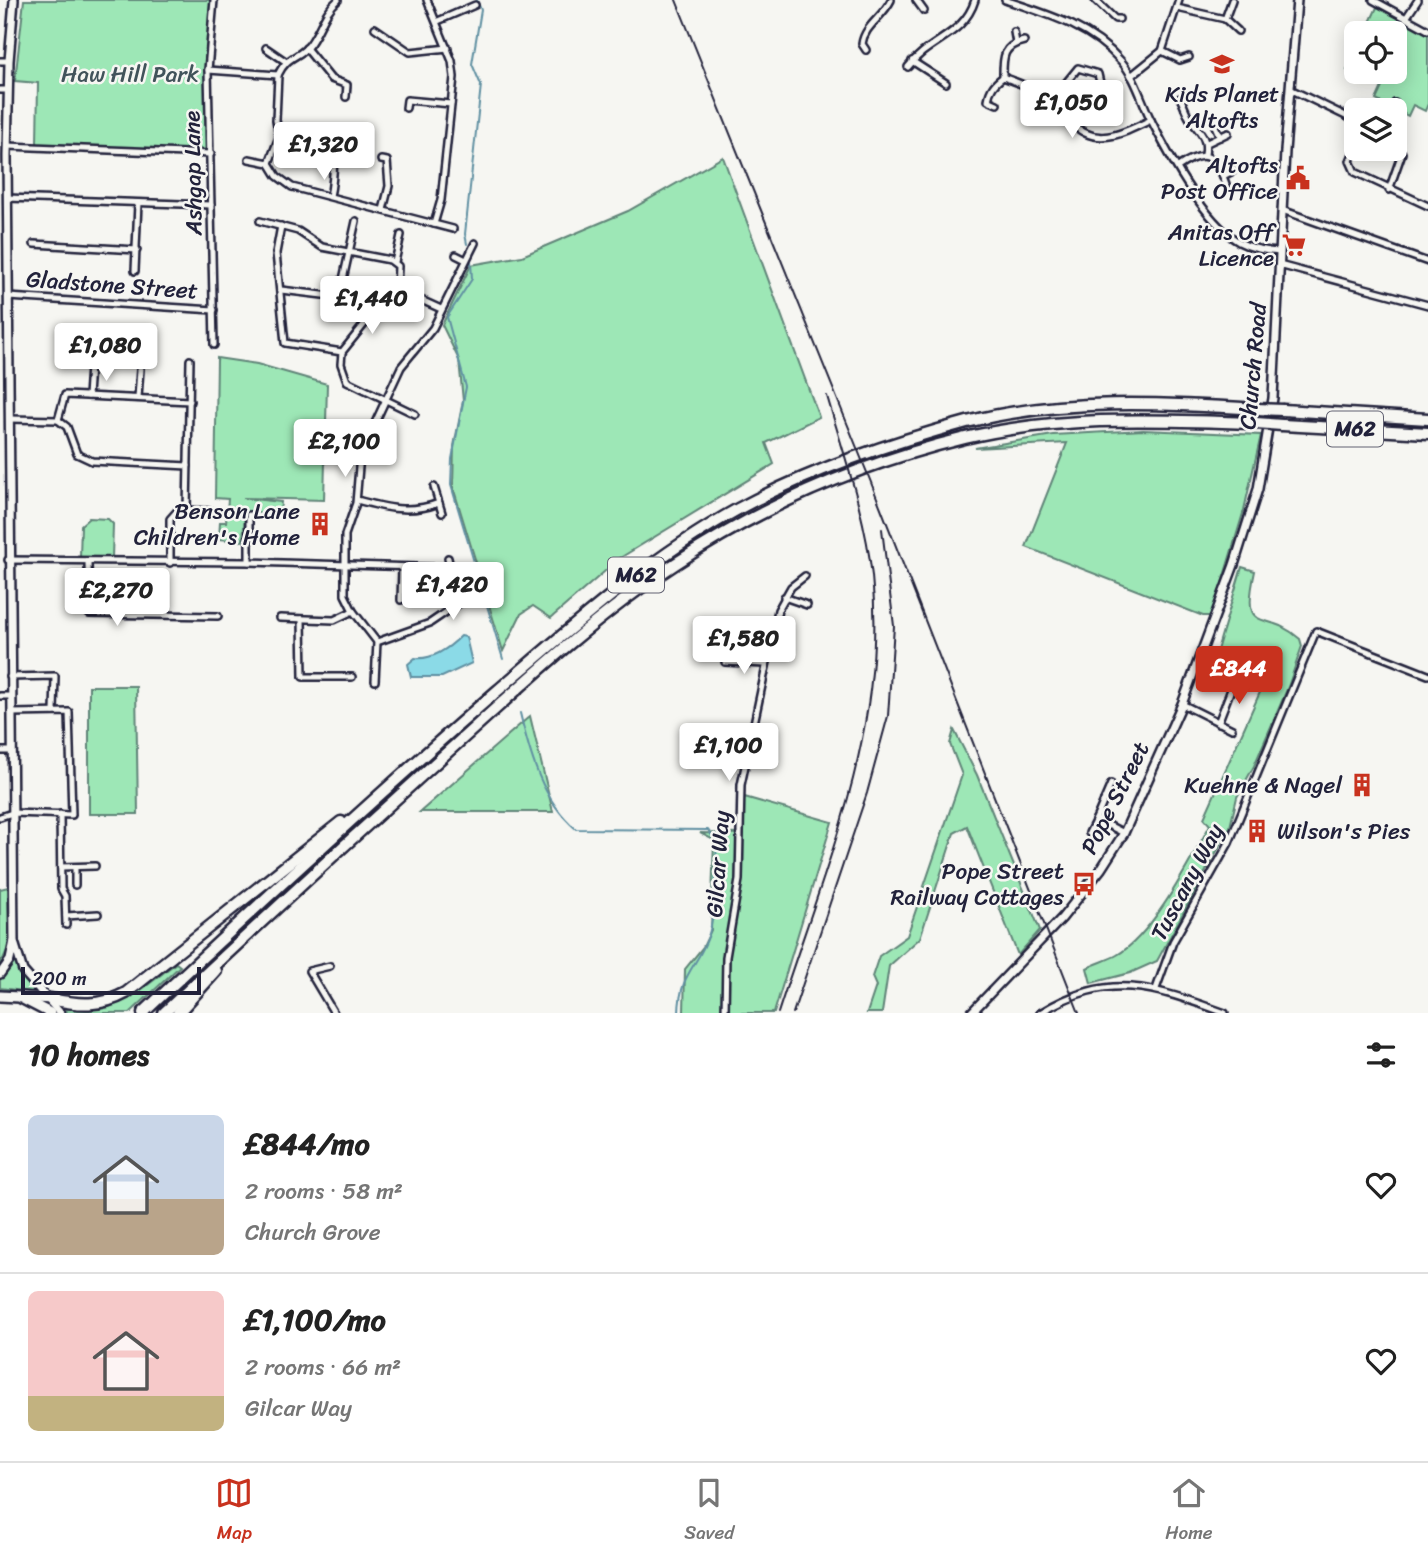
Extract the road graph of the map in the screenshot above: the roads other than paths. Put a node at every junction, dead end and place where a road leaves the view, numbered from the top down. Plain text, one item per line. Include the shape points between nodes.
1 (14, 0) edge
2 (214, 0) edge
3 (338, 0) edge
4 (427, 0) edge
5 (891, 0) edge
6 (916, 0) edge
7 (975, 0) edge
8 (1004, 0) edge
9 (1035, 0) edge
10 (1094, 0) edge
11 (1179, 0) edge
12 (1232, 0) edge
13 (1297, 0) edge
14 (1373, 0) edge
15 (1418, 0) edge
16 (475, 5) dead end
17 (1177, 8) junction
18 (1033, 9) junction
19 (924, 11) dead end
20 (1406, 18) junction
21 (1225, 19) junction
22 (1115, 20) dead end
23 (438, 21) junction
24 (391, 26) dead end
25 (375, 28) dead end
26 (1428, 30) edge
27 (1014, 32) dead end
28 (1238, 32) dead end
29 (385, 34) junction
30 (1024, 41) dead end
31 (1016, 43) junction
32 (861, 46) dead end
33 (266, 48) dead end
34 (306, 48) junction
35 (448, 48) junction
36 (1162, 51) junction
37 (1073, 60) dead end
38 (1187, 60) dead end
39 (4, 61) edge
40 (285, 61) junction
41 (1078, 68) junction
42 (208, 70) junction
43 (278, 75) junction
44 (1131, 76) junction
45 (1003, 77) junction
46 (1102, 78) dead end
47 (946, 83) dead end
48 (1290, 89) junction
49 (4, 90) edge
50 (346, 97) dead end
51 (1180, 98) dead end
52 (1052, 100) junction
53 (1195, 103) dead end
54 (451, 104) junction
55 (997, 104) dead end
56 (407, 108) dead end
57 (1186, 108) junction
58 (1344, 115) edge
59 (1151, 120) junction
60 (1215, 126) dead end
61 (1228, 133) dead end
62 (325, 135) dead end
63 (335, 136) junction
64 (344, 137) dead end
65 (1220, 137) junction
66 (1207, 143) junction
67 (7, 146) junction
68 (211, 153) junction
69 (1205, 155) junction
70 (4, 156) edge
71 (249, 159) dead end
72 (380, 160) dead end
73 (1350, 161) edge
74 (1399, 161) edge
75 (269, 163) junction
76 (1178, 167) junction
77 (1233, 171) dead end
78 (1223, 176) junction
79 (1226, 184) dead end
80 (1389, 190) junction
81 (330, 196) junction
82 (5, 200) edge
83 (138, 203) junction
84 (211, 205) junction
85 (1428, 206) edge
86 (383, 210) junction
87 (1282, 211) junction
88 (260, 221) dead end
89 (356, 221) dead end
90 (434, 224) junction
91 (281, 226) junction
92 (453, 229) dead end
93 (401, 235) dead end
94 (475, 243) dead end
95 (34, 244) dead end
96 (4, 248) edge
97 (137, 250) junction
98 (1280, 252) junction
99 (350, 253) junction
100 (456, 255) dead end
101 (466, 260) junction
102 (1428, 261) edge
103 (395, 262) junction
104 (1279, 265) junction
105 (135, 271) dead end
106 (397, 289) junction
107 (281, 290) junction
108 (8, 297) junction
109 (1428, 305) edge
110 (441, 309) junction
111 (214, 310) junction
112 (214, 345) dead end
113 (0, 349) edge
114 (9, 350) junction
115 (342, 352) junction
116 (190, 360) dead end
117 (90, 366) dead end
118 (140, 369) dead end
119 (88, 396) junction
120 (138, 398) junction
121 (190, 401) junction
122 (387, 401) junction
123 (415, 414) dead end
124 (9, 419) junction
125 (1428, 419) edge
126 (58, 420) junction
127 (1428, 433) edge
128 (188, 466) junction
129 (434, 487) dead end
130 (357, 500) junction
131 (439, 503) junction
132 (187, 510) junction
133 (211, 511) dead end
134 (442, 513) dead end
135 (249, 515) dead end
136 (448, 558) dead end
137 (8, 560) junction
138 (88, 562) junction
139 (248, 562) junction
140 (170, 563) junction
141 (345, 567) junction
142 (451, 568) junction
143 (402, 569) junction
144 (804, 576) dead end
145 (784, 597) junction
146 (401, 600) dead end
147 (807, 605) dead end
148 (353, 611) junction
149 (218, 616) dead end
150 (280, 618) dead end
151 (302, 619) junction
152 (377, 642) junction
153 (1207, 642) joint
154 (724, 662) dead end
155 (765, 664) junction
156 (1428, 676) edge
157 (10, 677) junction
158 (352, 677) dead end
159 (1235, 679) dead end
160 (375, 681) dead end
161 (0, 696) edge
162 (10, 696) junction
163 (1182, 704) junction
164 (54, 712) junction
165 (11, 713) junction
166 (1217, 723) junction
167 (1232, 729) dead end
168 (430, 749) junction
169 (0, 751) edge
170 (11, 751) junction
171 (1111, 784) dead end
172 (12, 813) junction
173 (60, 814) junction
174 (0, 817) edge
175 (1096, 819) junction
176 (1089, 833) dead end
177 (1124, 833) junction
178 (95, 866) dead end
179 (61, 867) junction
180 (75, 867) junction
181 (75, 885) dead end
182 (98, 915) dead end
183 (66, 916) junction
184 (263, 919) junction
185 (66, 925) dead end
186 (14, 942) junction
187 (330, 966) dead end
188 (0, 974) edge
189 (1156, 989) junction
190 (0, 996) edge
191 (19, 997) junction
192 (51, 999) junction
193 (50, 1013) edge
194 (60, 1013) edge
195 (143, 1013) edge
196 (164, 1013) edge
197 (178, 1013) edge
198 (334, 1013) edge
199 (725, 1013) edge
200 (971, 1013) edge
201 (1040, 1013) edge
202 (1225, 1013) edge

1 - 39 street
2 - 42 street, Ashgap Lane
3 - 34 street
4 - 23 street
5 - 32 street via 864,34
6 - 19 street
7 - 47 street via 964,23 910,64
8 - 18 street
9 - 18 street
10 - 22 street
11 - 17 street
12 - 21 street
13 - 48 street, Church Road
14 - 20 street
15 - 20 street
16 - 23 street
17 - 21 street
17 - 36 street
18 - 44 street via 1091,35
20 - 26 street
21 - 28 street
23 - 35 street
24 - 29 street
25 - 29 street
27 - 31 street
29 - 35 street via 410,52
30 - 31 street
31 - 45 street via 1003,57
33 - 40 street
34 - 40 street
34 - 50 street via 331,79 347,85
35 - 54 street via 454,77
36 - 38 street
36 - 44 street
37 - 41 street
39 - 49 street
40 - 43 street
41 - 46 street
41 - 52 street
42 - 43 street
42 - 68 street, Ashgap Lane
43 - 75 street via 279,137
44 - 59 street
45 - 52 street
45 - 55 street via 993,84 989,95 988,100
48 - 58 street
48 - 87 street, Church Road
49 - 67 street
51 - 57 street
52 - 59 street via 1082,131 1097,137 1119,135
53 - 57 street
54 - 56 street via 407,100
54 - 90 street via 441,200
57 - 66 street
59 - 76 street
60 - 65 street
61 - 65 street
62 - 63 street
63 - 64 street
63 - 81 street
65 - 66 street
66 - 69 street
67 - 68 street
67 - 70 street
68 - 84 street, Ashgap Lane
69 - 76 street
69 - 78 street
70 - 82 street
71 - 75 street
72 - 86 street via 387,161 389,177
73 - 80 street via 1355,172
74 - 80 street
75 - 81 street via 292,187
76 - 98 street via 1227,234 1259,250
77 - 78 street
78 - 79 street
80 - 85 street
81 - 86 street
82 - 83 street
82 - 96 street
83 - 84 street
83 - 97 street
84 - 111 street, Ashgap Lane
86 - 90 street
87 - 98 street, Church Road
87 - 102 street
88 - 91 street
89 - 99 street
90 - 92 street
91 - 99 street via 298,230 322,247
91 - 107 street via 276,253
93 - 103 street
94 - 101 street
95 - 97 street
96 - 108 street
97 - 105 street
98 - 104 street, Church Road
99 - 103 street
99 - 107 street via 344,286 337,295
100 - 101 street
101 - 110 street
103 - 106 street via 400,269
104 - 109 street
104 - 153 street, Church Road via 1273,398 1258,489
106 - 110 street
106 - 115 street
107 - 115 street via 285,343
108 - 111 street, Gladstone Street
108 - 114 street
110 - 122 street via 433,328 401,367
111 - 112 street, Ashgap Lane
113 - 114 street
114 - 124 street
115 - 122 street via 347,381
116 - 121 street
117 - 119 street
118 - 120 street
119 - 120 street
119 - 126 street via 65,395
120 - 121 street
121 - 128 street
122 - 123 street
122 - 130 street via 360,455
124 - 126 street
124 - 137 street
125 - 168 highway, M62, bridge via 1144,404 1045,410 968,422 842,461 737,509 660,558 623,584
126 - 128 street via 67,427 77,454 84,458
127 - 184 highway, M62, bridge via 1096,420 1010,430 915,451 792,498 710,542 623,603
128 - 132 street
129 - 131 street
130 - 131 street via 411,510
130 - 141 street via 345,528
131 - 134 street
132 - 133 street
132 - 140 street via 178,510 170,519
135 - 139 street
136 - 142 street
137 - 138 street
137 - 157 street
138 - 140 street
138 - 149 street via 89,614
139 - 140 street
139 - 141 street
141 - 143 street
141 - 148 street via 345,595
142 - 143 street
142 - 152 street via 458,604 430,623
143 - 146 street
144 - 145 street, Gilcar Way
145 - 147 street
145 - 155 street, Gilcar Way
148 - 151 street via 334,620
148 - 152 street
150 - 151 street
151 - 158 street via 303,677
152 - 160 street
153 - 163 street, Pope Street
154 - 155 street
155 - 199 street, Gilcar Way via 741,785 739,880 726,957
156 - 189 street, Tuscany Way via 1316,631 1229,843 1173,942
157 - 162 street
157 - 164 street via 55,676
159 - 166 street
161 - 162 street
162 - 165 street
163 - 166 street
163 - 177 street, Pope Street
164 - 165 street
164 - 173 street via 69,712 72,815
165 - 170 street
166 - 167 street
168 - 192 highway, M62 via 126,993 88,1005
168 - 195 highway, M62
169 - 170 street
170 - 172 street
171 - 175 street
172 - 173 street
172 - 174 street
172 - 186 street
173 - 179 street
175 - 176 street
175 - 177 street
177 - 200 street, Pope Street via 1062,918
178 - 180 street
179 - 180 street
179 - 183 street
180 - 181 street
182 - 183 street
183 - 185 street
184 - 196 highway, M62
184 - 197 highway, M62
186 - 188 street via 10,960
186 - 192 street via 23,971
187 - 198 street via 309,971
189 - 201 street via 1097,987
189 - 202 street
190 - 191 main road
191 - 192 main road
191 - 193 main road
192 - 194 street

